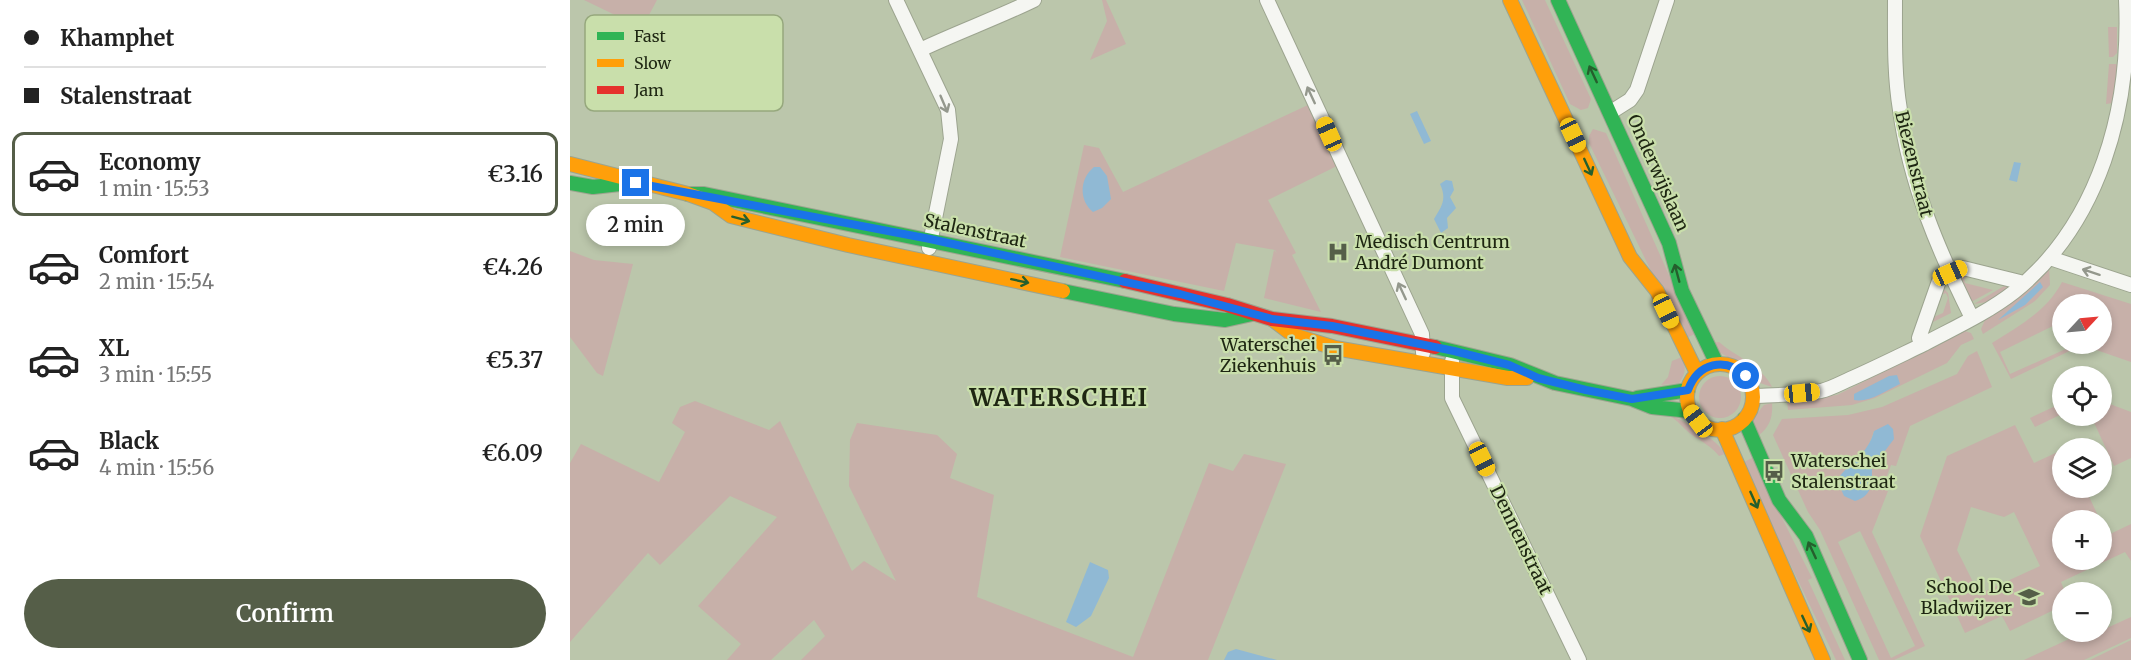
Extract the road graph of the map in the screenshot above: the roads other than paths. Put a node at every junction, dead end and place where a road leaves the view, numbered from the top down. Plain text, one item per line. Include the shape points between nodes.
1 (896, 0) edge
2 (1034, 0) edge
3 (1510, 0) edge
4 (1558, 0) edge
5 (1668, 0) edge
6 (1895, 0) edge
7 (2126, 0) edge
8 (1270, 2) edge
9 (920, 50) junction
10 (2128, 89) edge
11 (1611, 112) junction
12 (570, 164) edge
13 (634, 182) junction
14 (570, 183) edge
15 (688, 194) junction
16 (851, 224) junction
17 (930, 239) junction
18 (848, 245) junction
19 (2050, 258) junction
20 (927, 262) junction
21 (1950, 273) junction
22 (2024, 283) junction
23 (2131, 285) edge
24 (1252, 314) junction
25 (1972, 318) junction
26 (1272, 319) junction
27 (1923, 344) junction
28 (1424, 345) junction
29 (1454, 351) junction
30 (1422, 364) junction
31 (1717, 364) junction
32 (1450, 369) junction
33 (1697, 373) junction
34 (1538, 378) junction
35 (1688, 390) junction
36 (1753, 396) junction
37 (1632, 399) junction
38 (1690, 411) junction
39 (1744, 419) junction
40 (1722, 429) junction
41 (1579, 660) edge
42 (1822, 660) edge
43 (1860, 660) edge

1 - 9 street
2 - 9 street
3 -> 33 street via 1630,257 1657,291
11 -> 4 street, Onderwijslaan
5 - 11 street via 1637,90 1630,100
6 - 21 street, Biezenstraat via 1899,110 1931,231
7 - 10 street via 2130,43
28 -> 8 street
9 -> 17 street via 948,110 951,139
10 - 19 street via 2102,176 2085,210
31 -> 11 street, Onderwijslaan via 1682,291 1669,243
12 - 13 street, Stalenstraat
13 - 14 street, Stalenstraat via 593,187
13 - 15 street, Stalenstraat
15 - 16 street, Stalenstraat
15 -> 18 street, Stalenstraat via 713,203 731,216
16 - 17 street, Stalenstraat
16 - 18 street
17 - 20 street
17 - 24 street, Stalenstraat via 1180,294
18 - 20 street, Stalenstraat
19 - 22 street
23 -> 19 street
20 -> 24 street, Stalenstraat via 1174,314 1225,321
21 - 22 street via 1963,268
21 - 25 street, Biezenstraat
21 - 27 street via 1940,278 1926,314 1919,338
22 - 25 street
24 - 26 street, Stalenstraat
25 - 27 street
26 - 28 street, Stalenstraat via 1332,326
26 - 30 street, Stalenstraat via 1293,335 1335,348
27 - 36 street via 1826,389
28 - 29 street, Stalenstraat
28 - 30 street
29 - 32 street, Dennenstraat
29 - 34 street, Stalenstraat via 1509,365
30 - 32 street, Stalenstraat
31 - 33 street
31 - 36 street via 1738,369 1751,386
32 - 34 street, Stalenstraat via 1508,378
32 - 41 street, Dennenstraat via 1452,398
33 - 35 street
34 - 37 street, Stalenstraat
35 - 37 street, Stalenstraat
35 - 38 street
36 - 39 street
37 - 38 street, Stalenstraat via 1652,407
38 - 40 street via 1709,428
39 - 40 street
43 -> 39 street via 1806,536 1779,500
40 -> 42 street

